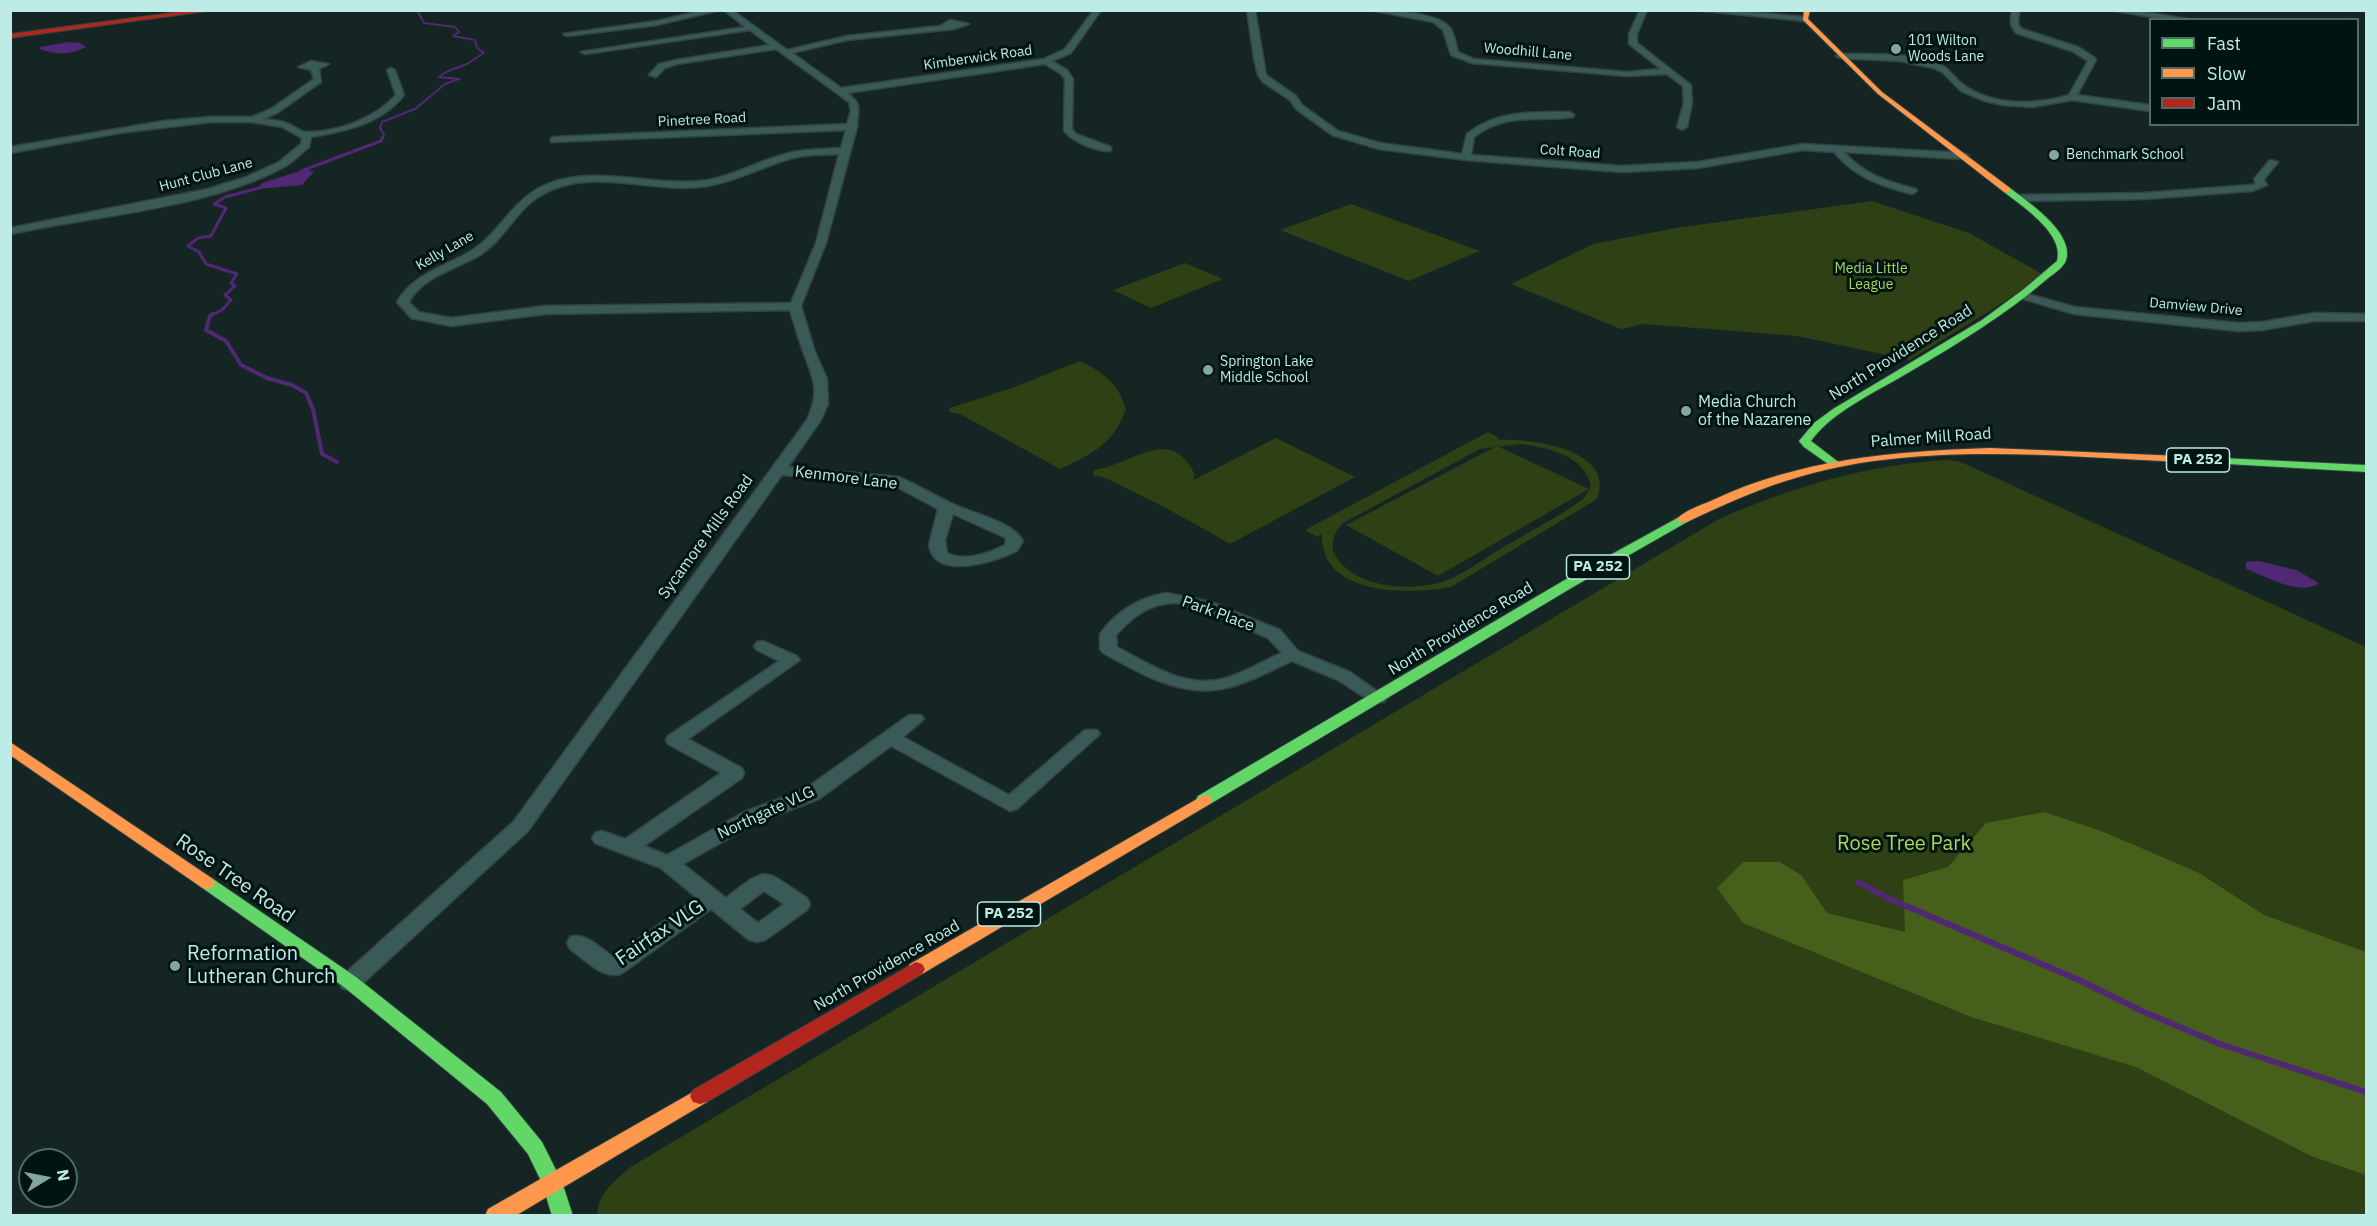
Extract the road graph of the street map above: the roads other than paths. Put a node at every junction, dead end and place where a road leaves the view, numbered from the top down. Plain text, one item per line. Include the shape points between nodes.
1 (212, 10) edge
2 (717, 10) edge
3 (727, 10) edge
4 (1098, 10) edge
5 (1251, 10) edge
6 (1373, 10) edge
7 (1644, 10) edge
8 (1697, 10) edge
9 (2016, 10) edge
10 (2113, 10) edge
11 (1806, 15) edge
12 (2175, 18) edge
13 (946, 27) dead end
14 (751, 28) junction
15 (567, 34) dead end
16 (10, 36) edge
17 (783, 49) junction
18 (585, 52) dead end
19 (1840, 56) junction
20 (1046, 61) junction
21 (315, 68) dead end
22 (391, 70) dead end
23 (1669, 71) junction
24 (653, 75) dead end
25 (841, 91) junction
26 (2072, 97) junction
27 (2149, 108) edge
28 (1570, 115) dead end
29 (254, 119) junction
30 (852, 127) junction
31 (1682, 127) dead end
32 (305, 135) junction
33 (554, 140) dead end
34 (1836, 148) junction
35 (1108, 149) dead end
36 (10, 150) edge
37 (844, 151) junction
38 (1964, 156) junction
39 (1466, 157) junction
40 (2273, 162) dead end
41 (1912, 191) dead end
42 (2018, 198) junction
43 (10, 231) edge
44 (2024, 296) junction
45 (795, 306) junction
46 (2367, 318) edge
47 (1835, 464) junction
48 (2367, 469) edge
49 (776, 470) junction
50 (946, 507) junction
51 (763, 646) dead end
52 (1292, 655) junction
53 (1378, 698) junction
54 (915, 719) dead end
55 (1091, 734) dead end
56 (889, 737) junction
57 (10, 747) edge
58 (602, 838) dead end
59 (627, 848) junction
60 (668, 863) junction
61 (578, 943) dead end
62 (350, 982) junction
63 (552, 1182) junction
64 (495, 1215) edge
65 (563, 1215) edge

1 - 16 main road
2 - 15 street via 657,23
3 - 14 street
4 - 20 street, Kimberwick Road via 1068,51
5 - 39 street, Colt Road via 1262,75 1323,126 1379,146
6 - 23 street, Woodhill Lane via 1435,20 1447,29 1454,53 1472,61 1627,74
7 - 23 street via 1633,34 1633,44
8 - 11 street
9 - 26 street via 2014,27 2019,31 2075,49 2092,60
10 - 12 street
11 - 19 main road, North Providence Road
13 - 17 street
14 - 17 street
14 - 18 street
17 - 24 street via 676,62
17 - 25 street
19 - 26 street via 1920,62 1949,72 1966,90 1995,100 2038,105
19 - 38 main road, North Providence Road via 1880,93
20 - 25 street, Kimberwick Road
20 - 35 street via 1069,79 1067,129 1081,140
21 - 29 street via 318,80 314,84 274,111
22 - 32 street via 400,95 385,109 358,124
23 - 31 street via 1689,91
25 - 30 street via 853,101
26 - 27 street
28 - 39 street via 1520,116 1487,124 1470,136
29 - 32 street via 285,125
29 - 36 street via 176,123
30 - 33 street, Pinetree Road
30 - 37 street
32 - 43 street, Hunt Club Lane via 306,145 297,155 260,176
34 - 38 street, Colt Road
34 - 39 street, Colt Road via 1803,147 1698,165 1622,169
34 - 41 street via 1862,174
37 - 45 street via 821,243
37 - 45 street, Kelly Lane via 788,156 738,176 697,184 604,178 562,183 528,198 484,248 417,285 406,294 404,302 415,315 451,322 545,310
38 - 42 main road, North Providence Road
40 - 42 street via 2259,179 2262,185 2252,188 2144,196
42 - 44 main road, North Providence Road via 2052,228 2063,253 2061,262
44 - 46 street, Damview Drive via 2074,310 2217,326 2262,326 2315,317
44 - 47 main road, North Providence Road via 1843,408 1809,434 1805,441 1808,445
45 - 49 street, Sycamore Mills Road via 821,379 821,404 814,420
47 - 48 main road, Palmer Mill Road / PA 252 via 1930,452 2029,451
47 - 53 main road, North Providence Road / PA 252 via 1749,488 1697,511
49 - 50 street, Kenmore Lane via 893,480
49 - 62 street, Sycamore Mills Road via 521,826
50 - 50 street, Kenmore Lane via 937,544 941,555 950,560 979,560 1012,548 1012,535
51 - 59 street via 791,660 675,740 735,773
52 - 52 street, Park Place via 1274,634 1191,602 1168,598 1148,602 1118,621 1108,634 1109,649 1182,685 1223,684
52 - 53 street, Park Place via 1344,676
53 - 63 main road, North Providence Road / PA 252
54 - 56 street, Northgate VLG
55 - 56 street via 1010,804
56 - 60 street, Northgate VLG via 812,794 751,817
57 - 62 main road, Rose Tree Road
58 - 59 street
59 - 60 street
60 - 61 street, Fairfax VLG via 719,903 613,968
62 - 63 main road, Rose Tree Road via 494,1098 535,1148
63 - 64 main road, North Providence Road / PA 252
63 - 65 main road, Rose Tree Road

